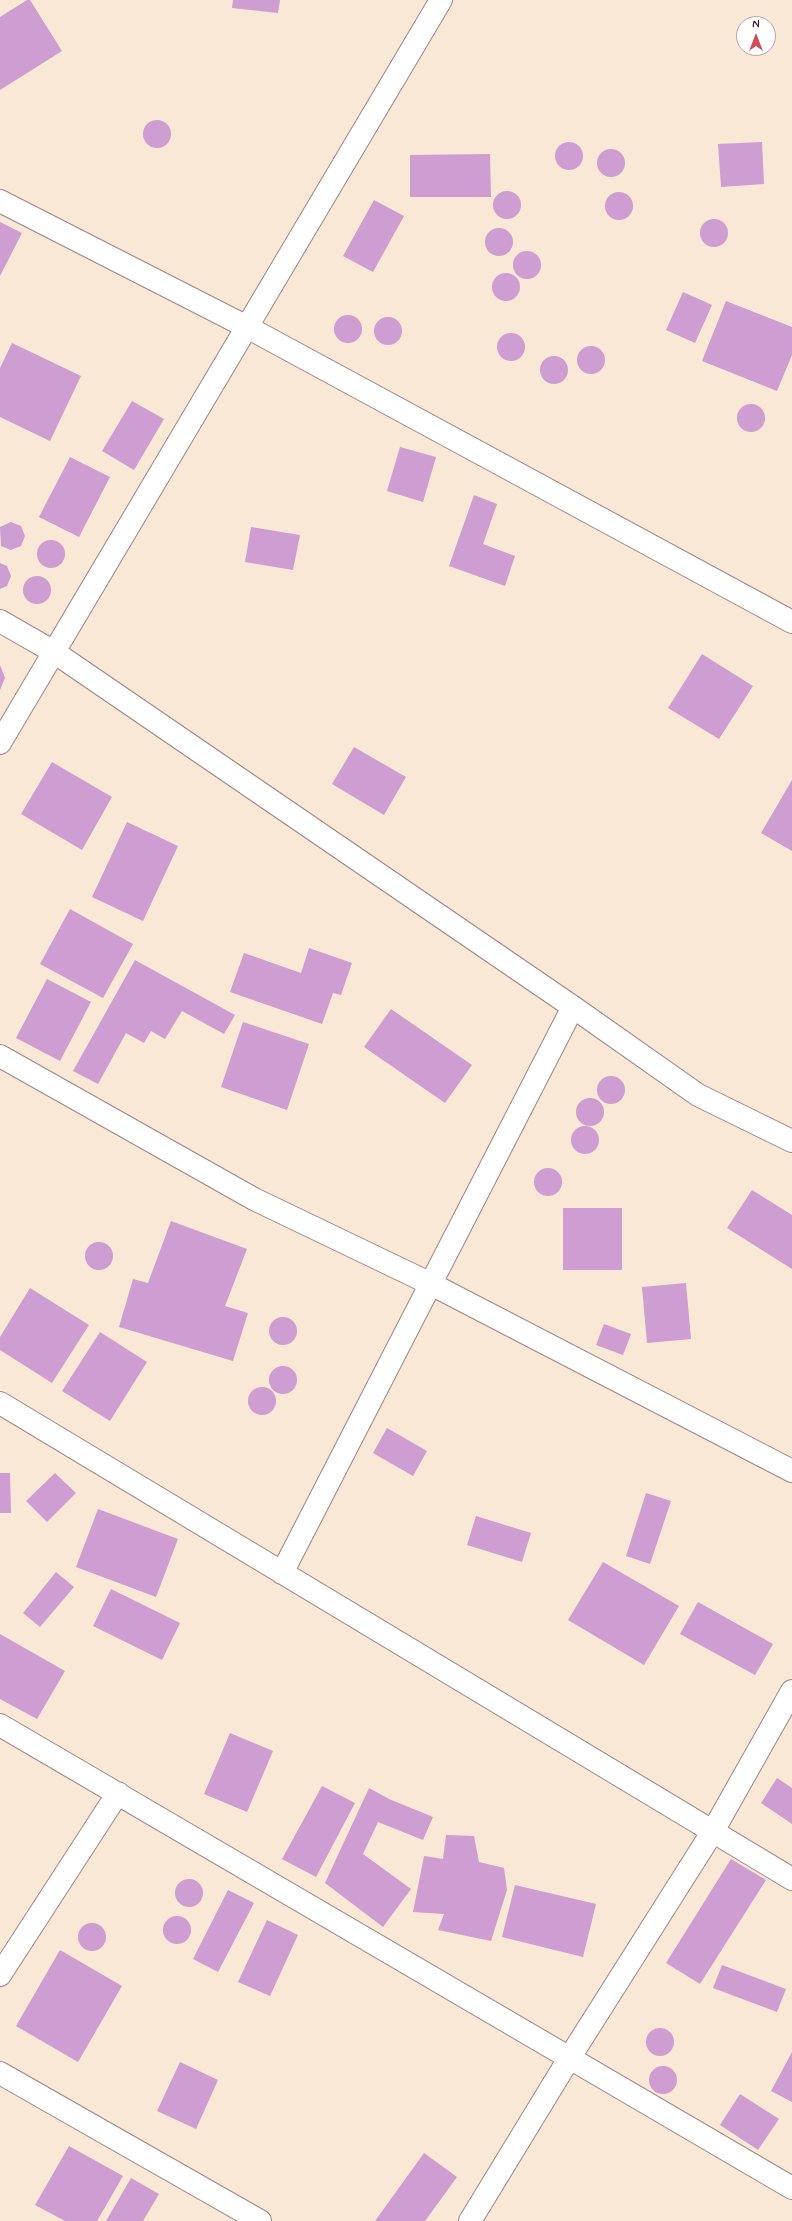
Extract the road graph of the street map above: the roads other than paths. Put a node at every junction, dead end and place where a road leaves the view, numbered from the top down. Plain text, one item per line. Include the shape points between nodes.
1 (441, 0) edge
2 (0, 201) edge
3 (247, 327) junction
4 (0, 621) edge
5 (792, 622) edge
6 (54, 652) junction
7 (0, 743) edge
8 (573, 1007) junction
9 (0, 1056) edge
10 (792, 1141) edge
11 (431, 1284) junction
12 (0, 1403) edge
13 (792, 1471) edge
14 (282, 1573) junction
15 (792, 1691) edge
16 (0, 1725) edge
17 (118, 1793) junction
18 (713, 1831) junction
19 (792, 1879) edge
20 (0, 1975) edge
21 (570, 2057) junction
22 (0, 2073) edge
23 (792, 2188) edge
24 (260, 2221) edge
25 (470, 2221) edge

1 - 3 street
2 - 3 street
3 - 5 street
3 - 6 street
4 - 6 street
6 - 7 street
6 - 8 street
8 - 10 street via 698,1095
8 - 11 street
9 - 11 street via 254,1199
11 - 13 street
11 - 14 street
12 - 14 street
14 - 18 street
15 - 18 street
16 - 17 street
17 - 20 street
17 - 21 street
18 - 19 street
18 - 21 street
21 - 23 street
21 - 25 street
22 - 24 street

